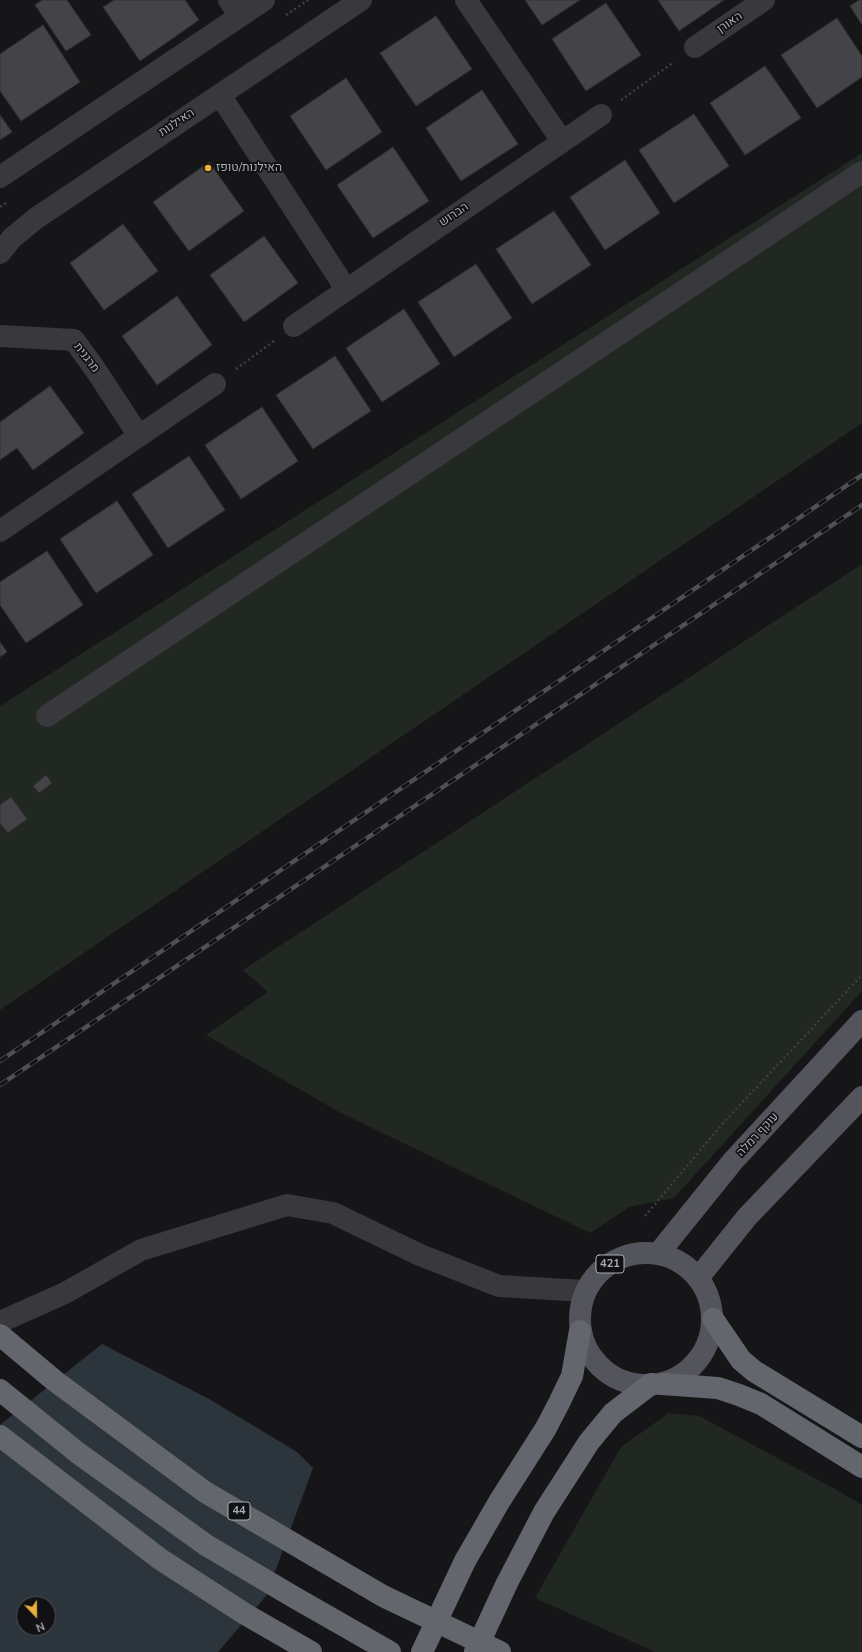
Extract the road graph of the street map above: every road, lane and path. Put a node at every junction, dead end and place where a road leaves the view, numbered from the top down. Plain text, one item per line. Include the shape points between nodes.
1 (264, 0) edge
2 (361, 0) edge
3 (466, 0) edge
4 (764, 0) edge
5 (234, 8) edge
6 (695, 47) joint
7 (220, 95) junction
8 (601, 115) joint
9 (562, 141) junction
10 (862, 172) edge
11 (0, 177) edge
12 (0, 253) edge
13 (346, 289) junction
14 (294, 326) joint
15 (0, 336) edge
16 (215, 384) joint
17 (139, 436) junction
18 (0, 531) edge
19 (47, 716) dead end
20 (862, 974) edge
21 (862, 1021) edge
22 (862, 1097) edge
23 (645, 1216) dead end
24 (658, 1254) junction
25 (699, 1277) junction
26 (585, 1291) junction
27 (713, 1319) junction
28 (0, 1322) edge
29 (580, 1331) junction
30 (0, 1335) edge
31 (657, 1384) junction
32 (0, 1390) edge
33 (0, 1436) edge
34 (862, 1437) edge
35 (862, 1467) edge
36 (312, 1652) edge
37 (390, 1652) edge
38 (422, 1652) edge
39 (475, 1652) edge
40 (500, 1652) edge

1 - 5 street
2 - 7 street, האילנות
3 - 9 street
4 - 6 street, האורן
5 - 11 street
6 - 8 path
7 - 12 street, האילנות via 36,219 12,238
7 - 13 street
8 - 9 street, הברוש
9 - 13 street, הברוש
10 - 19 street
13 - 14 street, הברוש
14 - 16 path
15 - 17 street, מרגנית via 74,340
16 - 17 street
17 - 18 street
20 - 23 path via 724,1122
21 - 24 main road, עוקף רמלה via 733,1161
22 - 25 main road via 747,1217
24 - 25 main road, 421 via 674,1258
24 - 26 main road, 421 via 636,1253 615,1260 598,1273
25 - 27 main road, 421 via 709,1297
26 - 28 street via 499,1286 420,1255 333,1213 287,1205 141,1250 65,1293
26 - 29 main road, 421 via 580,1310
27 - 31 main road, 421 via 709,1341 698,1361 682,1375
27 - 34 highway via 733,1350 750,1367
29 - 31 main road, 421 via 587,1350 600,1368 619,1380 641,1385
29 - 38 highway, 421 via 572,1376 559,1403 465,1561
30 - 40 highway, 44, bridge via 55,1381 205,1492 383,1596
31 - 35 highway via 718,1388 739,1394 761,1404
31 - 39 highway, 421 via 613,1413 589,1442 544,1512
32 - 37 highway via 78,1453 206,1545
33 - 36 highway via 160,1559 245,1614

